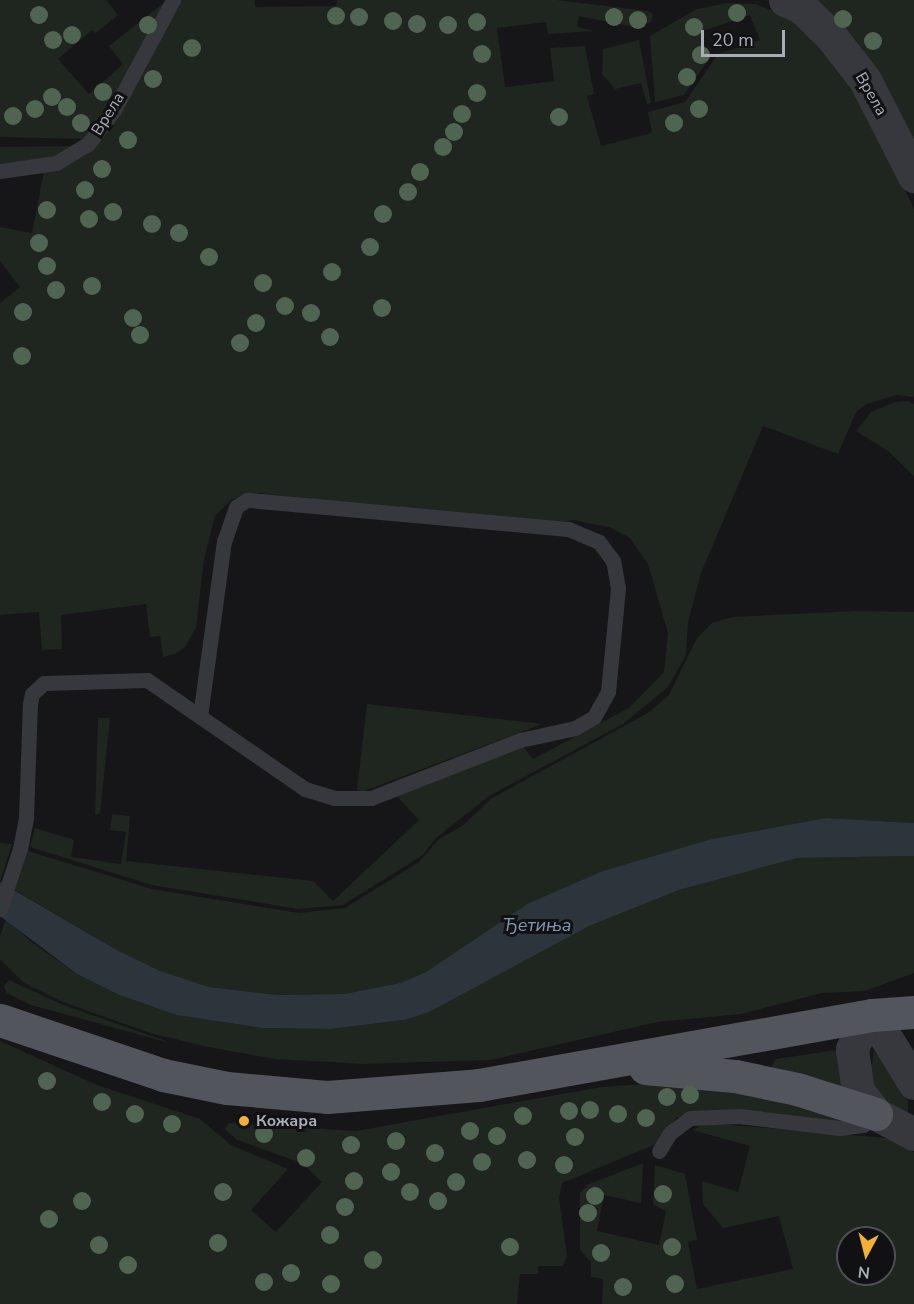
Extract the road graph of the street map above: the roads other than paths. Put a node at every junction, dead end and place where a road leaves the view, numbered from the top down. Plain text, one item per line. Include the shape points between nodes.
1 (173, 0) edge
2 (785, 0) edge
3 (0, 171) edge
4 (914, 176) edge
5 (200, 716) junction
6 (0, 909) edge
7 (914, 1012) edge
8 (868, 1016) junction
9 (0, 1020) edge
10 (602, 1062) junction
11 (914, 1083) edge
12 (876, 1114) junction
13 (914, 1134) edge
14 (659, 1151) dead end

1 - 3 lane, Врела via 114,110 88,144 56,164
2 - 4 street, Врела via 802,8 830,35 864,80
5 - 5 lane via 305,789 334,798 358,799 382,795 520,740 575,728 594,717 605,702 618,588 613,561 599,542 568,529 247,500 236,507 224,541
5 - 6 lane via 147,680 51,680 38,687 30,704 28,784 20,849
7 - 8 main road
8 - 10 main road
8 - 11 street
8 - 12 street via 852,1049 854,1076 865,1104
9 - 10 main road via 163,1075 291,1095 359,1097 428,1092
10 - 12 main road via 735,1076 797,1089
12 - 13 street
12 - 14 lane via 863,1125 839,1128 739,1116 690,1118 670,1133

